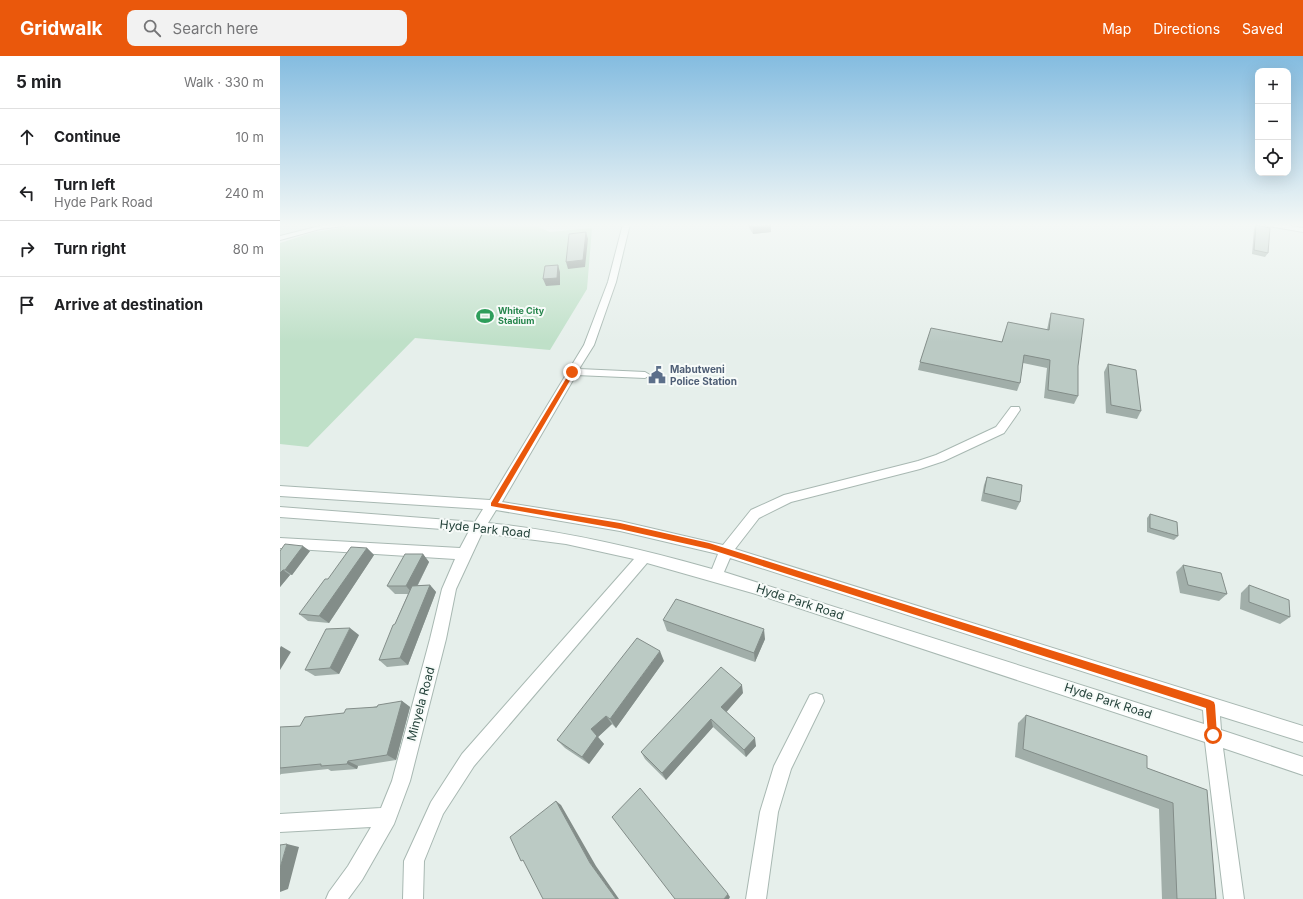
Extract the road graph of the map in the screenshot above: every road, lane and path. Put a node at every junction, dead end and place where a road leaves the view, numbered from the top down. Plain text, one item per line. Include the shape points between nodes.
1 (616, 263) edge
2 (572, 372) junction
3 (645, 375) dead end
4 (1015, 410) dead end
5 (280, 491) edge
6 (493, 505) junction
7 (280, 512) edge
8 (478, 527) junction
9 (280, 543) edge
10 (726, 551) junction
11 (464, 554) junction
12 (645, 556) junction
13 (716, 576) junction
14 (816, 701) dead end
15 (1210, 705) junction
16 (1303, 734) edge
17 (1213, 735) junction
18 (1303, 766) edge
19 (387, 817) junction
20 (280, 823) edge
21 (336, 899) edge
22 (413, 899) edge
23 (756, 899) edge
24 (1234, 899) edge

1 - 2 street, Minyela Road via 589,345
2 - 3 street
2 - 6 street, Minyela Road
4 - 10 street via 1000,430 940,458 788,498 755,514
5 - 6 street
6 - 8 street, Minyela Road
6 - 10 street via 620,526
7 - 8 street, Hyde Park Road
8 - 11 street, Minyela Road
8 - 12 street, Hyde Park Road via 565,539
9 - 11 street
10 - 13 street
10 - 15 street
11 - 19 street, Minyela Road via 449,589 401,781
12 - 13 street, Hyde Park Road
12 - 22 street via 468,760 437,808 414,861
13 - 17 street, Hyde Park Road
14 - 23 street via 783,766 769,812
15 - 16 street
15 - 17 street
17 - 18 street, Hyde Park Road
17 - 24 street
19 - 20 street
19 - 21 street, Minyela Road via 355,873

